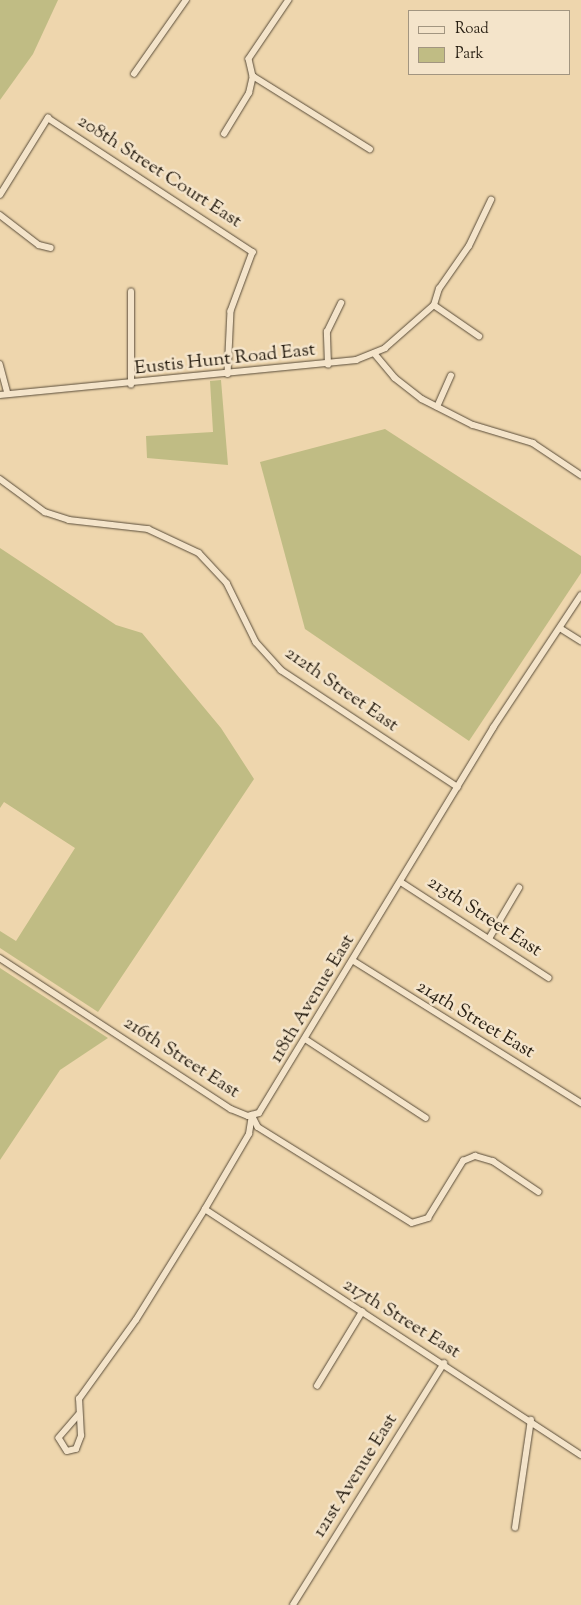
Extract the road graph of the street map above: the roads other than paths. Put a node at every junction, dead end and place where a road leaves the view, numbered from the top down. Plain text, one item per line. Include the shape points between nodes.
1 (186, 0) edge
2 (289, 0) edge
3 (252, 73) junction
4 (134, 74) dead end
5 (224, 134) dead end
6 (370, 149) dead end
7 (0, 196) edge
8 (491, 200) dead end
9 (0, 215) edge
10 (51, 248) dead end
11 (131, 292) dead end
12 (341, 303) dead end
13 (434, 305) junction
14 (479, 336) dead end
15 (375, 354) junction
16 (0, 364) edge
17 (328, 365) junction
18 (228, 374) junction
19 (451, 376) dead end
20 (131, 384) junction
21 (8, 394) junction
22 (0, 395) edge
23 (437, 407) junction
24 (581, 475) edge
25 (0, 479) edge
26 (581, 595) edge
27 (560, 628) junction
28 (581, 641) edge
29 (458, 787) junction
30 (401, 882) junction
31 (519, 888) dead end
32 (490, 937) junction
33 (0, 958) edge
34 (354, 961) junction
35 (549, 978) dead end
36 (307, 1040) junction
37 (581, 1103) edge
38 (252, 1115) junction
39 (426, 1118) dead end
40 (539, 1192) dead end
41 (205, 1209) junction
42 (362, 1312) junction
43 (444, 1364) junction
44 (317, 1386) dead end
45 (79, 1415) junction
46 (532, 1420) junction
47 (581, 1455) edge
48 (515, 1528) dead end
49 (293, 1605) edge

1 - 4 street
2 - 3 street via 249,59
3 - 5 street via 249,93
3 - 6 street
7 - 18 street, 208th Street Court East via 48,118 253,252 231,311
8 - 13 street via 469,246 438,288
9 - 10 street via 39,245
11 - 20 street
12 - 17 street via 327,332
13 - 14 street
13 - 15 street, Eustis Hunt Road East
15 - 17 street, Eustis Hunt Road East
15 - 23 street via 403,386
16 - 21 street
17 - 18 street, Eustis Hunt Road East
18 - 20 street, Eustis Hunt Road East
19 - 23 street
20 - 21 street, Eustis Hunt Road East
21 - 22 street, Eustis Hunt Road East
23 - 24 street via 473,425 528,441
25 - 29 street, 212th Street East via 45,512 152,530 198,552 227,584 256,642 281,670
26 - 27 street, 118th Avenue East
27 - 28 street
27 - 29 street, 118th Avenue East
29 - 30 street, 118th Avenue East
30 - 32 street, 213th Street East
30 - 34 street, 118th Avenue East
31 - 32 street
32 - 35 street, 213th Street East
33 - 38 street, 216th Street East via 231,1109
34 - 36 street, 118th Avenue East
34 - 37 street, 214th Street East
36 - 38 street, 118th Avenue East via 264,1109
36 - 39 street
38 - 40 street, 216th Street East via 258,1127 405,1220 421,1223 463,1161 475,1156 493,1161
38 - 41 street via 249,1134
41 - 42 street, 217th Street East
41 - 45 street via 136,1320 79,1399
42 - 43 street, 217th Street East
42 - 44 street
43 - 46 street, 217th Street East
43 - 49 street, 121st Avenue East
45 - 45 street via 79,1443 72,1452 67,1451 59,1438
46 - 47 street, 217th Street East
46 - 48 street

